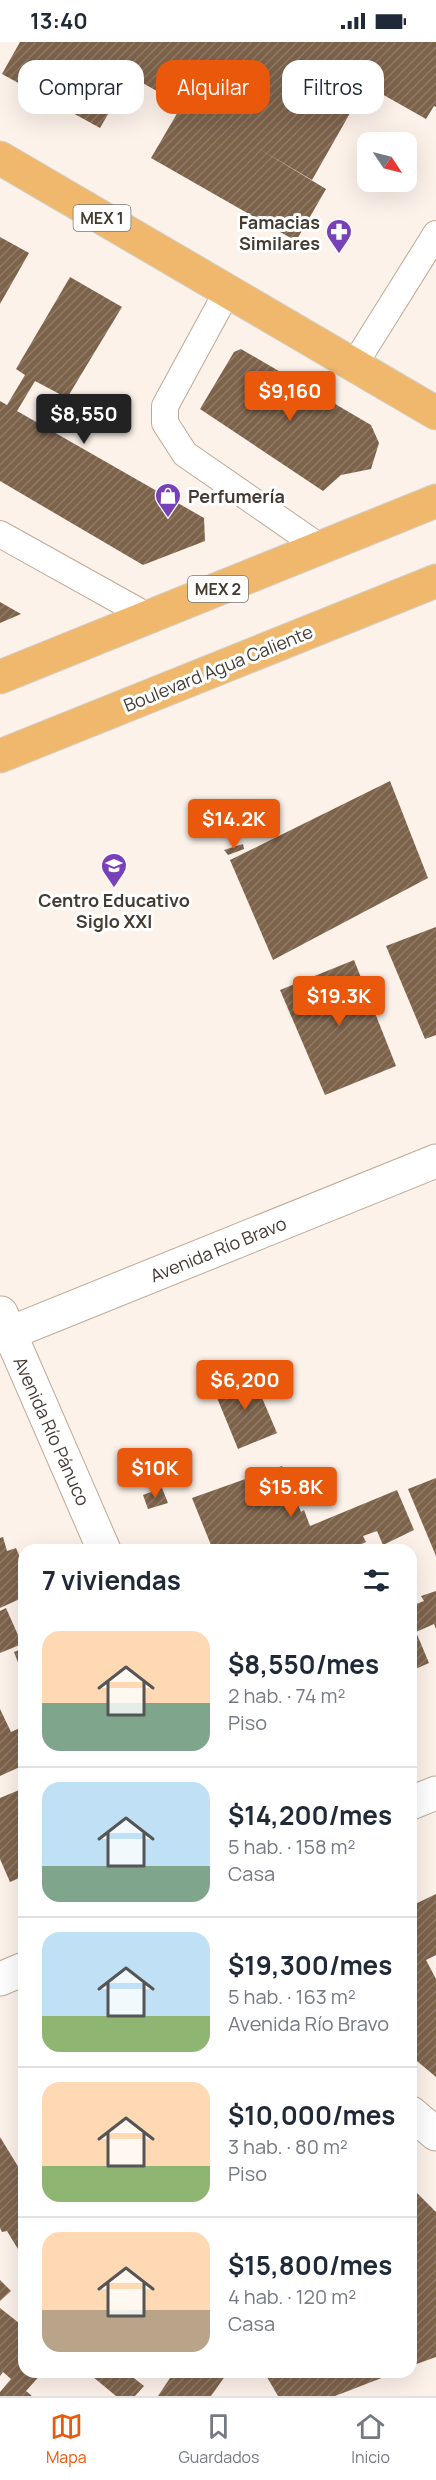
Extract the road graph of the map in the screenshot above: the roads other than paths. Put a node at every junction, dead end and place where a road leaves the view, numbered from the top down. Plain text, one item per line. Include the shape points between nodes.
1 (0, 158) edge
2 (436, 234) edge
3 (227, 292) junction
4 (354, 365) junction
5 (436, 413) edge
6 (436, 501) edge
7 (0, 534) edge
8 (321, 548) junction
9 (436, 580) edge
10 (149, 617) junction
11 (0, 677) edge
12 (0, 756) edge
13 (436, 1161) edge
14 (3, 1327) edge
15 (101, 1544) edge
16 (436, 1793) edge
17 (417, 1801) edge
18 (18, 1972) edge
19 (0, 1979) edge
20 (417, 2118) edge
21 (436, 2134) edge

1 - 3 main road, MEX 1
2 - 4 lane
3 - 4 main road, MEX 1
3 - 8 lane via 165,406 165,423 185,454
4 - 5 main road, MEX 1
6 - 8 main road, MEX 2
7 - 10 lane
8 - 10 main road, MEX 2
9 - 12 main road, Boulevard Agua Caliente
10 - 11 main road, MEX 2
13 - 14 street, Avenida Río Bravo
14 - 15 street, Avenida Río Pánuco
16 - 17 street
18 - 19 street
20 - 21 street

